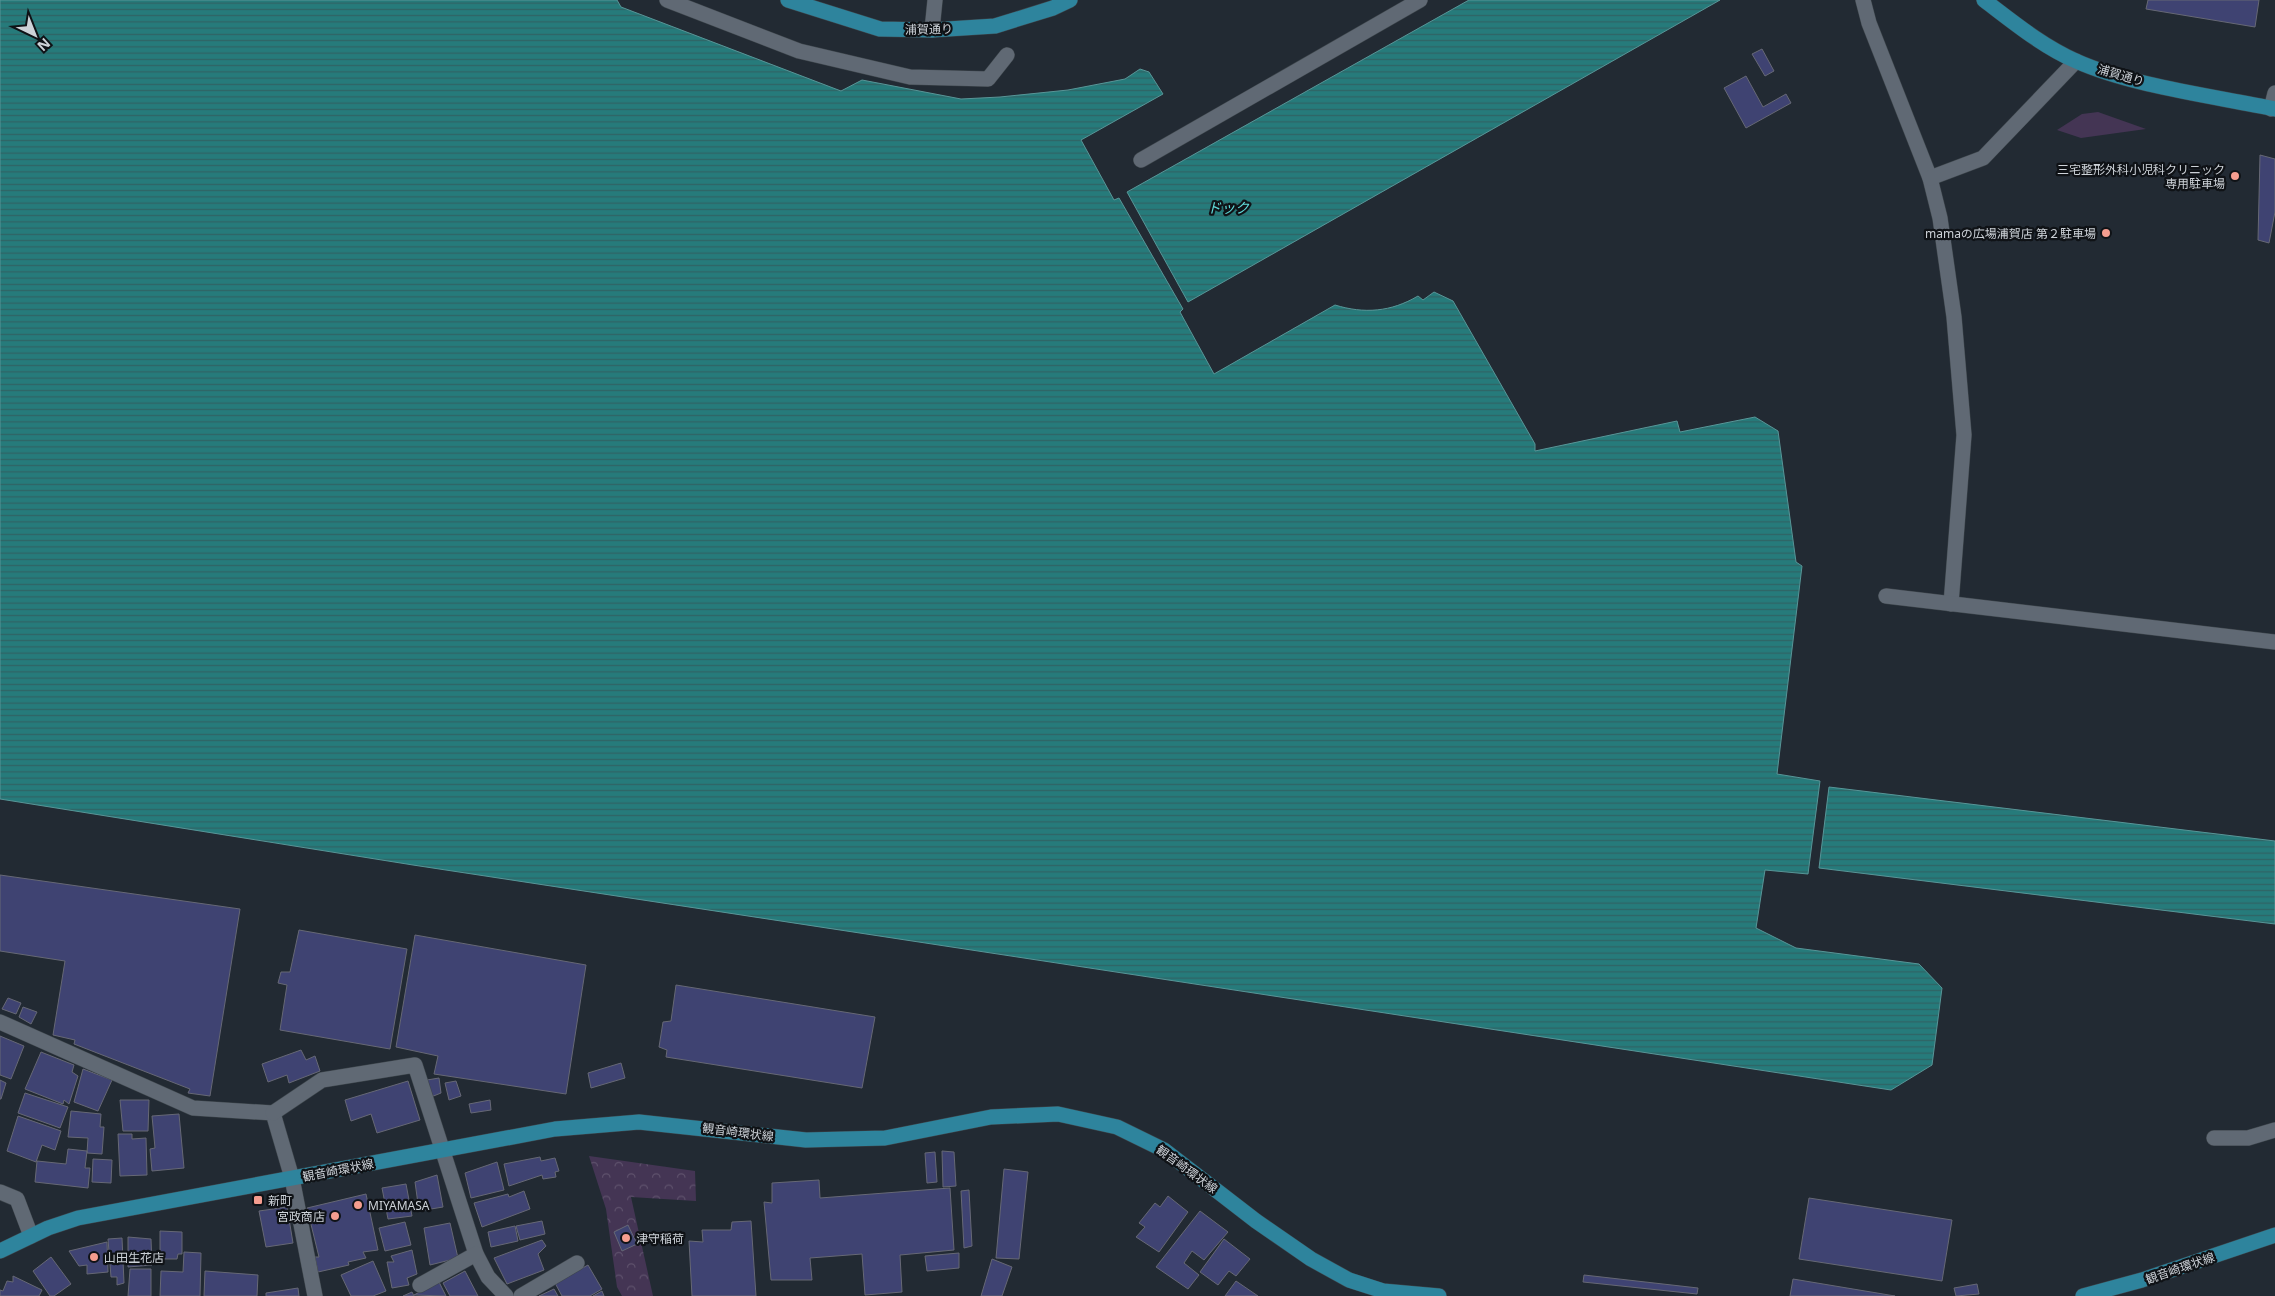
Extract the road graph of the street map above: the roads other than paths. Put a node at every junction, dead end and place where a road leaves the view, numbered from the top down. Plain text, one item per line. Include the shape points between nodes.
1 (667, 0) edge
2 (788, 0) edge
3 (935, 0) edge
4 (1070, 0) edge
5 (1420, 0) edge
6 (1862, 0) edge
7 (1984, 0) edge
8 (932, 30) junction
9 (1007, 55) dead end
10 (2076, 61) junction
11 (2275, 93) edge
12 (2273, 109) edge
13 (1141, 160) dead end
14 (1930, 178) junction
15 (1886, 596) dead end
16 (1952, 604) junction
17 (2275, 642) edge
18 (0, 1022) edge
19 (273, 1113) junction
20 (2275, 1130) edge
21 (2214, 1138) dead end
22 (443, 1150) junction
23 (292, 1178) junction
24 (0, 1192) edge
25 (2275, 1235) edge
26 (31, 1236) junction
27 (0, 1252) edge
28 (476, 1254) junction
29 (576, 1262) dead end
30 (420, 1285) dead end
31 (315, 1296) edge
32 (506, 1296) edge
33 (521, 1296) edge
34 (1439, 1296) edge
35 (2083, 1296) edge

1 - 9 street via 799,51 910,77 988,78
2 - 8 main road, 浦賀通り via 880,29
3 - 8 street
4 - 8 main road, 浦賀通り via 995,26
5 - 13 street
6 - 14 street via 1868,23
7 - 10 main road, 浦賀通り via 2027,34
10 - 12 main road, 浦賀通り via 2137,80
10 - 14 street via 1983,158
11 - 12 street
14 - 16 street via 1940,218 1954,317 1964,435
15 - 16 street
16 - 17 street
18 - 19 street via 193,1108
19 - 22 street via 322,1080 416,1065
19 - 23 street
20 - 21 street via 2248,1138
22 - 23 main road, 観音崎環状線
22 - 28 street
22 - 34 main road, 観音崎環状線 via 555,1128 639,1122 806,1140 885,1138 991,1117 1058,1114 1087,1118 1117,1127 1164,1150 1264,1226 1311,1259 1349,1280 1383,1291
23 - 26 main road, 観音崎環状線 via 78,1218
23 - 31 street
24 - 26 street via 16,1199
25 - 35 main road, 観音崎環状線 via 2142,1280
26 - 27 main road, 観音崎環状線
28 - 30 street
28 - 32 street via 488,1277
29 - 33 street

